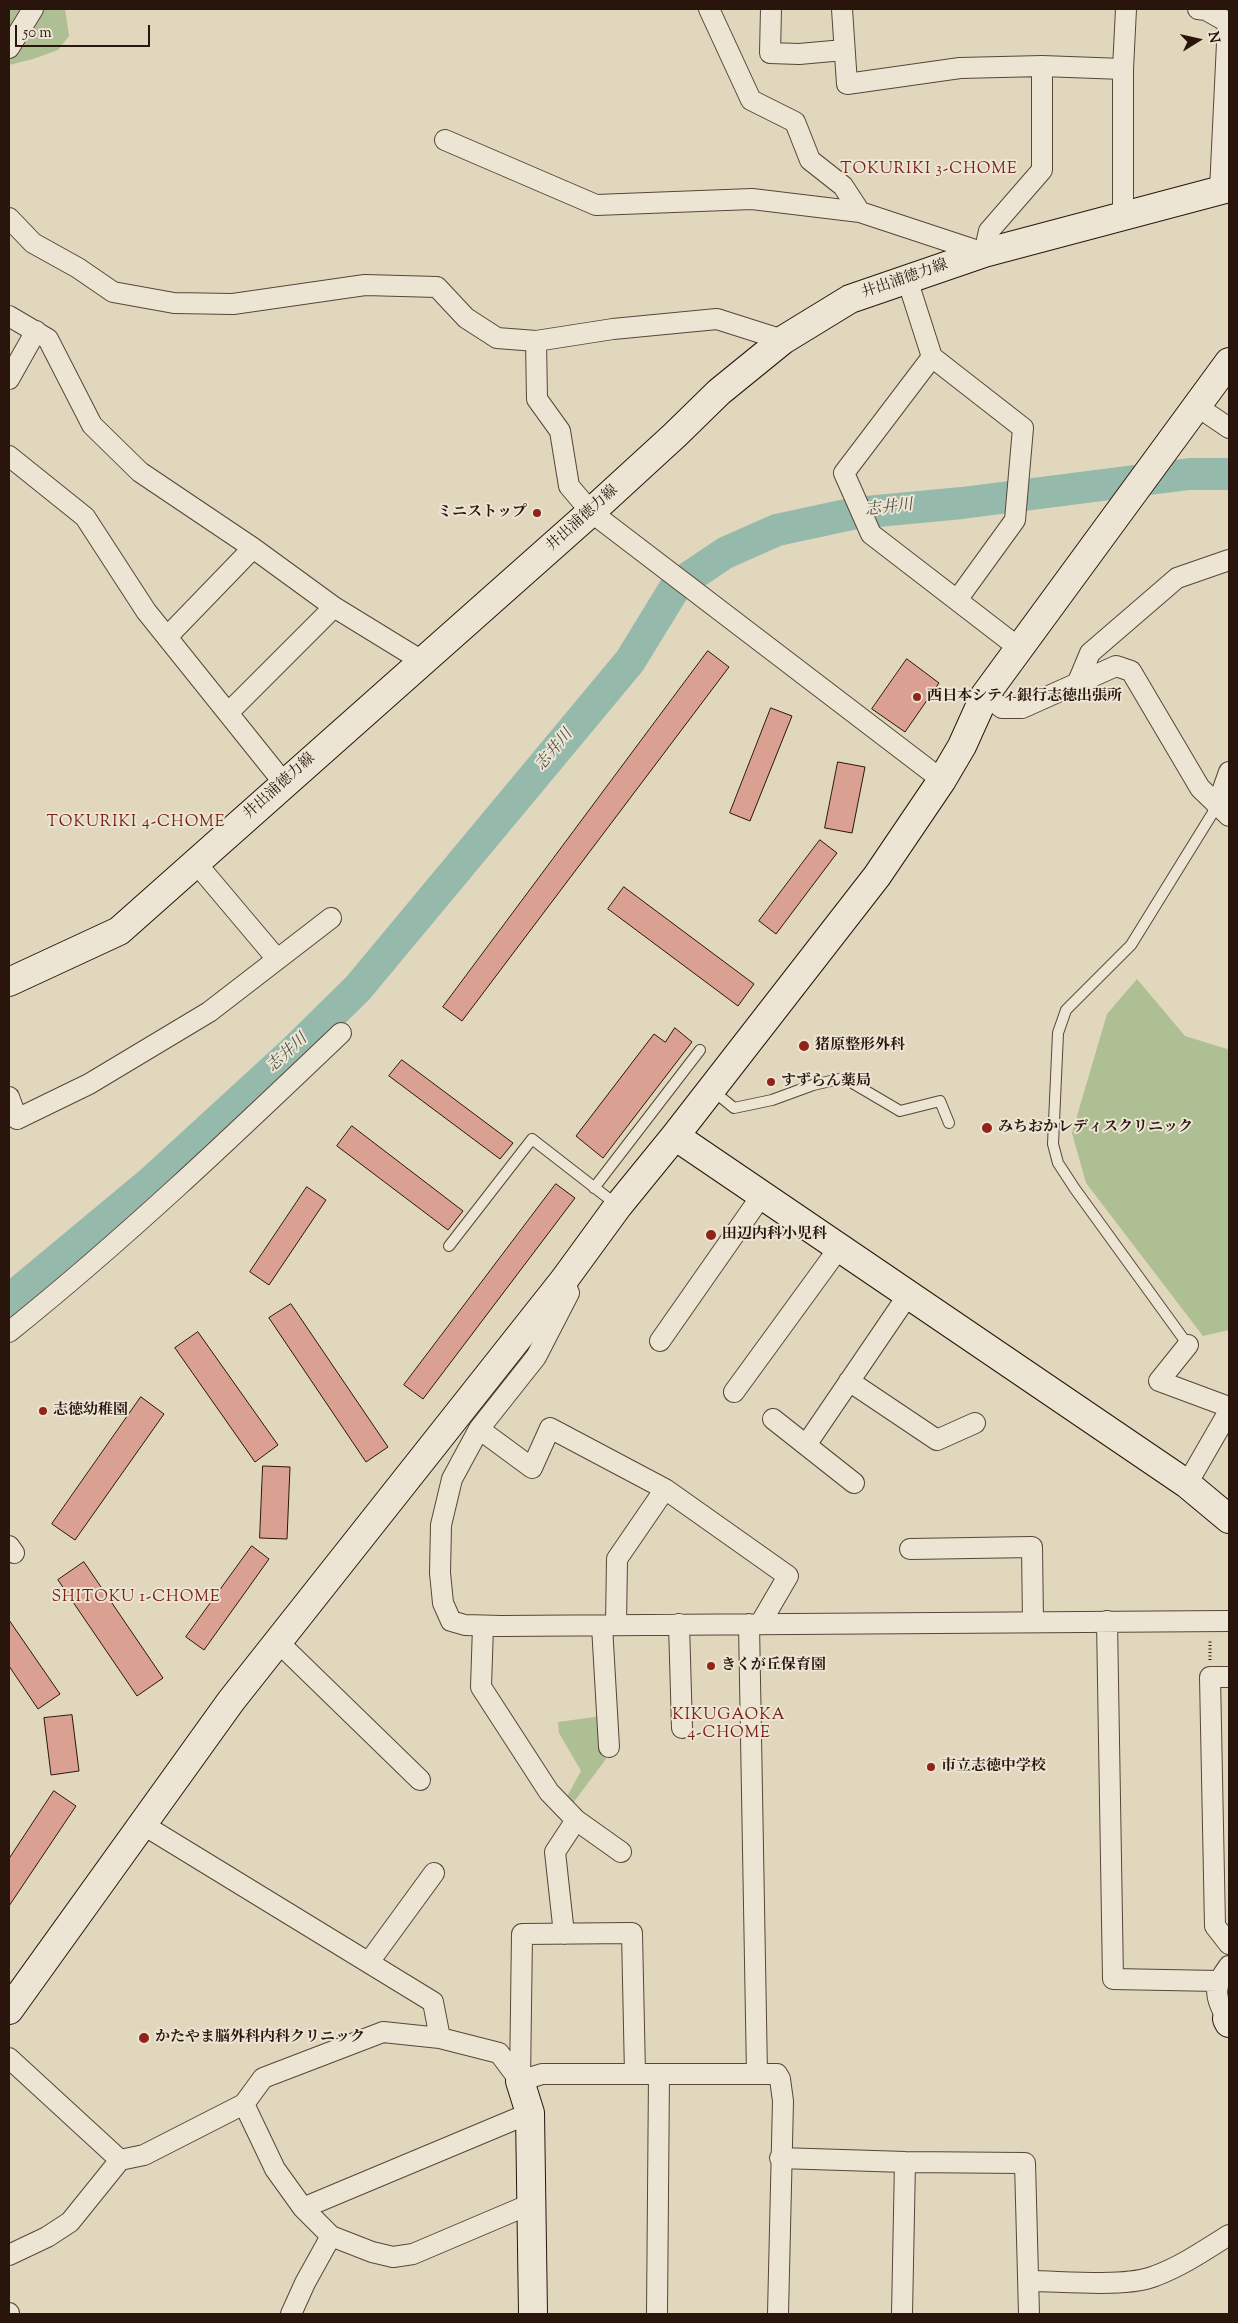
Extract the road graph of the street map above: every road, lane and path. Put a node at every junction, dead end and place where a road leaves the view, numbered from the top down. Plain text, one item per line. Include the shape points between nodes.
1 (33, 9) edge
2 (709, 9) edge
3 (772, 9) edge
4 (842, 9) edge
5 (1126, 9) edge
6 (1203, 9) edge
7 (1229, 23) edge
8 (9, 48) edge
9 (844, 50) junction
10 (1042, 66) junction
11 (1123, 69) junction
12 (445, 140) dead end
13 (1225, 189) edge
14 (860, 212) junction
15 (1123, 216) junction
16 (9, 218) edge
17 (984, 253) junction
18 (908, 279) junction
19 (9, 316) edge
20 (36, 331) junction
21 (783, 340) junction
22 (536, 341) junction
23 (932, 357) junction
24 (1229, 362) edge
25 (9, 379) edge
26 (1198, 407) junction
27 (1229, 428) edge
28 (9, 456) edge
29 (591, 512) junction
30 (253, 548) junction
31 (1229, 560) edge
32 (957, 600) junction
33 (334, 607) junction
34 (167, 637) junction
35 (1019, 648) junction
36 (422, 661) junction
37 (1077, 684) junction
38 (985, 695) junction
39 (228, 713) junction
40 (1229, 772) edge
41 (942, 780) junction
42 (284, 783) junction
43 (1223, 811) edge
44 (196, 863) junction
45 (331, 918) dead end
46 (277, 959) junction
47 (9, 982) edge
48 (341, 1033) dead end
49 (700, 1050) dead end
50 (711, 1090) junction
51 (9, 1097) edge
52 (949, 1123) dead end
53 (675, 1136) junction
54 (594, 1188) junction
55 (762, 1195) junction
56 (618, 1206) junction
57 (449, 1246) dead end
58 (839, 1248) junction
59 (564, 1280) junction
60 (908, 1295) junction
61 (9, 1332) edge
62 (660, 1341) dead end
63 (1188, 1345) joint
64 (849, 1381) junction
65 (734, 1392) dead end
66 (1229, 1407) edge
67 (1229, 1412) edge
68 (773, 1419) dead end
69 (975, 1423) dead end
70 (479, 1430) junction
71 (806, 1445) junction
72 (854, 1483) dead end
73 (1187, 1484) junction
74 (665, 1489) junction
75 (1229, 1519) edge
76 (910, 1549) dead end
77 (1107, 1621) junction
78 (1220, 1621) edge
79 (1033, 1622) junction
80 (679, 1624) junction
81 (755, 1624) junction
82 (609, 1625) junction
83 (483, 1626) junction
84 (277, 1641) junction
85 (1220, 1677) edge
86 (682, 1728) dead end
87 (609, 1747) dead end
88 (420, 1780) dead end
89 (576, 1820) junction
90 (142, 1824) junction
91 (621, 1852) dead end
92 (434, 1873) dead end
93 (564, 1934) junction
94 (1229, 1944) edge
95 (369, 1962) junction
96 (1224, 1973) edge
97 (9, 2010) edge
98 (1228, 2020) edge
99 (440, 2038) junction
100 (9, 2058) edge
101 (635, 2074) junction
102 (659, 2074) junction
103 (757, 2074) junction
104 (520, 2081) junction
105 (244, 2104) junction
106 (530, 2114) junction
107 (780, 2158) junction
108 (120, 2160) junction
109 (905, 2162) junction
110 (533, 2203) junction
111 (303, 2208) junction
112 (1229, 2235) edge
113 (332, 2236) junction
114 (9, 2256) edge
115 (1029, 2280) junction
116 (291, 2314) edge
117 (533, 2314) edge
118 (657, 2314) edge
119 (778, 2314) edge
120 (902, 2314) edge
121 (1029, 2314) edge

1 - 8 street
2 - 14 street via 751,100 795,122 810,160 843,186
3 - 9 street via 770,53
4 - 9 street
5 - 11 street
6 - 7 street
7 - 13 street
9 - 10 street via 847,84 960,68
10 - 11 street
10 - 17 street via 1042,170 989,231
11 - 15 street
12 - 14 street via 596,205 752,199
13 - 15 street, 井出浦徳力線
14 - 17 street
15 - 17 street, 井出浦徳力線
16 - 22 street via 34,243 113,292 174,303 233,304 365,285 437,287 466,318 497,338
17 - 18 street, 井出浦徳力線
18 - 21 street, 井出浦徳力線 via 850,299
18 - 23 street
19 - 20 street
20 - 25 street
20 - 30 street via 48,339 92,425 140,472
21 - 22 street via 717,319 613,329
21 - 29 street, 井出浦徳力線 via 719,392
22 - 29 street via 537,399 560,431 569,486
23 - 32 street via 1023,428 1015,520
23 - 32 street via 844,473 871,534
24 - 26 street
26 - 27 street
26 - 35 street
28 - 34 street via 84,517 125,582
29 - 36 street, 井出浦徳力線
29 - 41 street
30 - 33 street
30 - 34 street
31 - 37 street via 1177,578 1090,654
32 - 35 street
33 - 36 street
33 - 39 street
34 - 39 street
35 - 38 street
36 - 42 street, 井出浦徳力線
37 - 38 street via 1022,708 1002,708
37 - 43 street via 1116,666 1131,671 1200,788
38 - 41 street
39 - 42 street
40 - 43 street
41 - 50 street via 876,876
42 - 44 street, 井出浦徳力線
43 - 63 lane via 1131,944 1066,1010 1058,1033 1054,1082 1053,1144 1058,1163
44 - 46 street
44 - 47 street, 井出浦徳力線 via 119,931
45 - 46 street
46 - 51 street via 209,1012 89,1084 17,1119
48 - 61 street via 224,1145
49 - 54 lane
50 - 52 lane via 734,1108 844,1078 900,1111 940,1101
50 - 53 street
53 - 55 street
53 - 56 street
54 - 56 lane
54 - 57 lane via 532,1139
55 - 58 street
55 - 62 street
56 - 59 street
58 - 60 street
58 - 65 street
59 - 70 street via 569,1293 536,1357
59 - 84 street
60 - 64 street
60 - 73 street
63 - 66 street via 1159,1381
64 - 69 street via 937,1440
64 - 71 street
67 - 73 street
68 - 71 street
70 - 74 street via 532,1468 550,1428
70 - 83 street via 452,1479 441,1525 440,1573 443,1602 451,1621
71 - 72 street
73 - 75 street
74 - 81 street via 788,1576
74 - 82 street via 616,1559
76 - 79 street via 1032,1547
77 - 78 street
77 - 79 street
77 - 96 street via 1113,1979
78 - 85 path
79 - 81 street
80 - 81 street
80 - 82 street
80 - 86 street
81 - 103 street
82 - 83 street
82 - 87 street
83 - 89 street via 481,1687 549,1792
84 - 88 street
84 - 90 street
85 - 94 street via 1215,1926
89 - 91 street
89 - 93 street via 555,1852
90 - 95 street
90 - 97 street
92 - 95 street
93 - 101 street via 632,1933
93 - 104 street via 522,1934
95 - 99 street via 433,2002
96 - 98 street via 1217,2001
99 - 104 street via 499,2053
99 - 105 street via 384,2032 263,2078
100 - 108 street
101 - 102 street
101 - 104 street via 542,2074
102 - 103 street
102 - 118 street
103 - 107 street via 776,2074 780,2079 783,2101
104 - 106 street
105 - 108 street via 144,2156
105 - 111 street via 275,2169
106 - 110 street
106 - 111 street
107 - 109 street
107 - 119 street
108 - 114 street via 70,2222
109 - 115 street via 1025,2163
109 - 120 street
110 - 113 street via 403,2256 372,2252
110 - 117 street
111 - 113 street
112 - 115 street via 1154,2277 1131,2282
113 - 116 street
115 - 121 street

